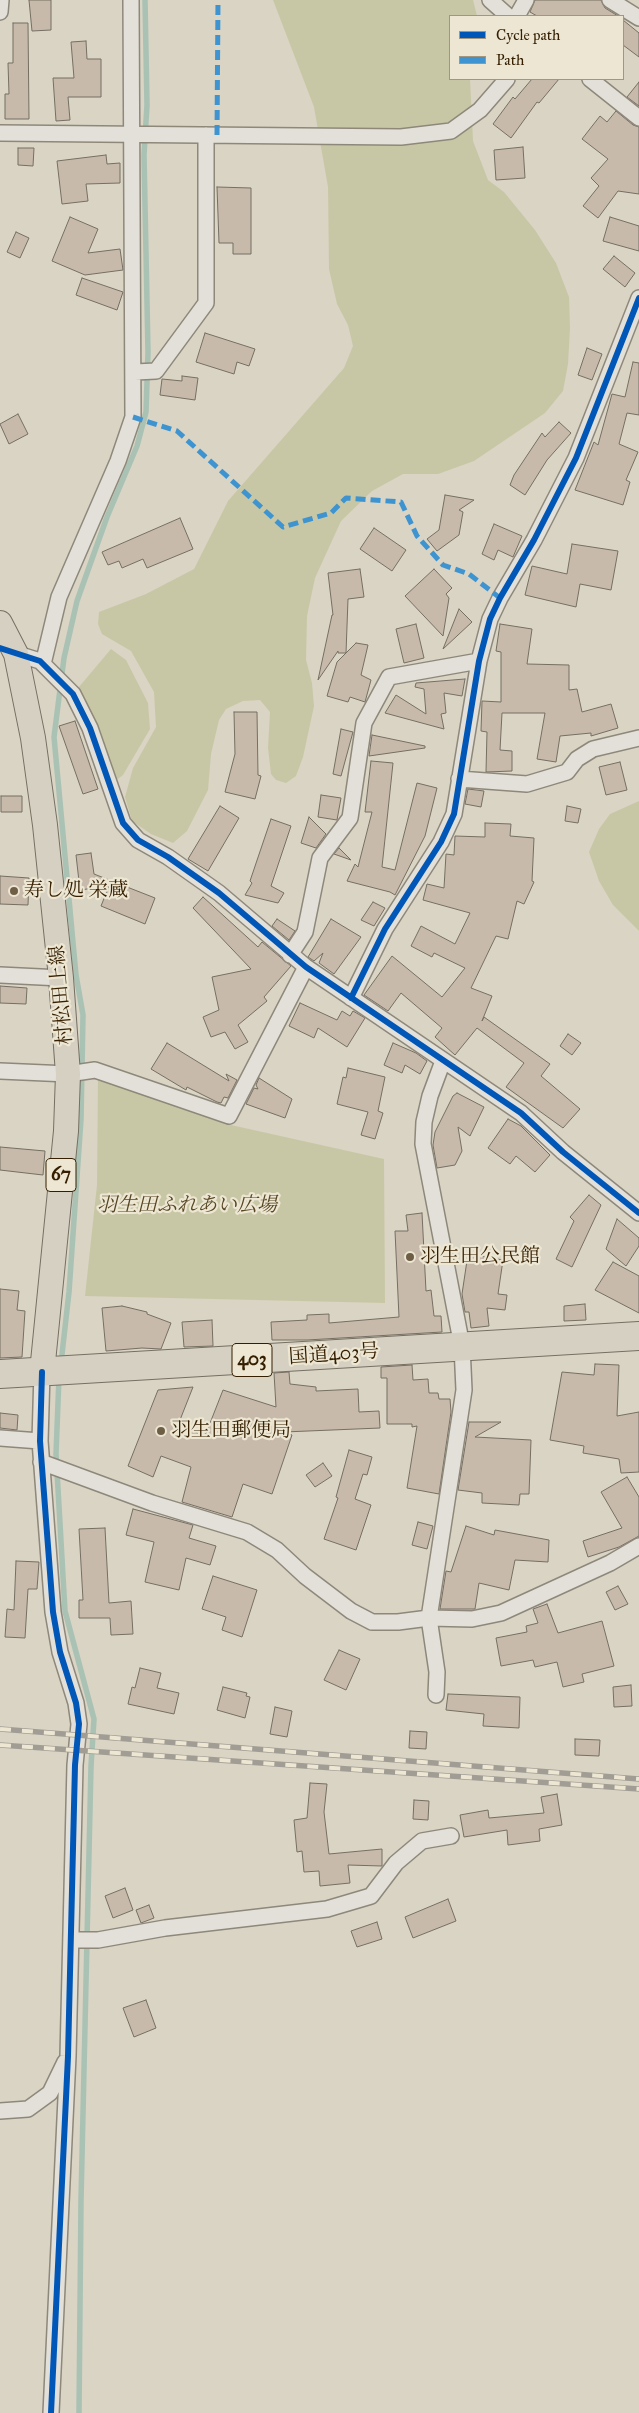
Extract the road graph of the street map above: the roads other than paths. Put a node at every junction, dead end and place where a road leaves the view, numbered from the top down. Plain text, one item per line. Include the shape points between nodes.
1 (1, 0) edge
2 (131, 0) edge
3 (490, 0) edge
4 (526, 0) edge
5 (610, 0) edge
6 (0, 12) edge
7 (507, 15) edge
8 (518, 15) edge
9 (639, 18) edge
10 (506, 80) edge
11 (591, 80) edge
12 (639, 118) edge
13 (0, 133) edge
14 (132, 134) junction
15 (206, 134) junction
16 (639, 298) edge
17 (134, 372) junction
18 (0, 623) edge
19 (8, 651) edge
20 (479, 661) junction
21 (43, 664) junction
22 (639, 738) edge
23 (459, 779) junction
24 (290, 955) junction
25 (306, 967) junction
26 (0, 974) edge
27 (61, 978) junction
28 (351, 998) junction
29 (443, 1061) junction
30 (0, 1071) edge
31 (68, 1074) junction
32 (639, 1213) edge
33 (639, 1336) edge
34 (462, 1346) junction
35 (42, 1372) junction
36 (0, 1374) edge
37 (0, 1438) edge
38 (40, 1441) junction
39 (41, 1462) junction
40 (639, 1546) edge
41 (429, 1618) junction
42 (436, 1695) dead end
43 (451, 1836) dead end
44 (71, 1940) junction
45 (68, 2056) junction
46 (0, 2111) edge
47 (52, 2413) edge

1 - 6 street
2 - 14 street
3 - 7 street
4 - 8 street
5 - 9 street
10 - 15 street via 480,110 451,131 401,137
11 - 12 street
13 - 14 street
14 - 15 street
14 - 17 street
15 - 17 street via 206,303 156,371
16 - 20 street via 576,458 500,598 490,619
17 - 21 street via 134,417 58,597
18 - 19 main road, 村松田上線 / 67
19 - 21 street
19 - 27 main road, 村松田上線 / 67 via 35,748
20 - 23 street
20 - 24 street via 389,677 364,723 350,818 320,858 305,932
21 - 24 street via 73,694 90,728 123,823 138,840 219,893
22 - 23 street via 593,749 577,759 568,772 527,784
23 - 28 street via 454,814 441,842 385,929
24 - 25 street
25 - 28 street
25 - 31 street via 229,1116 95,1070
26 - 27 street
27 - 31 main road, 村松田上線 / 67
28 - 29 street
29 - 32 street via 521,1112 563,1152
29 - 34 street via 430,1096 423,1144
30 - 31 street
31 - 35 main road, 村松田上線 / 67 via 66,1131
33 - 34 highway, 国道403号 / 403
34 - 35 highway, 国道403号 / 403
34 - 41 street via 464,1390
35 - 36 highway, 国道403号 / 403
35 - 38 street
37 - 38 street
38 - 39 street
39 - 41 street via 152,1503 247,1532 277,1550 351,1611 372,1622
39 - 44 street via 53,1612 79,1724
40 - 41 street via 610,1563 501,1613 472,1619
41 - 42 street via 438,1672
43 - 44 street via 422,1841 396,1863 371,1896 327,1909 164,1928 98,1940
44 - 45 street
45 - 46 street via 50,2093 28,2109
45 - 47 street

